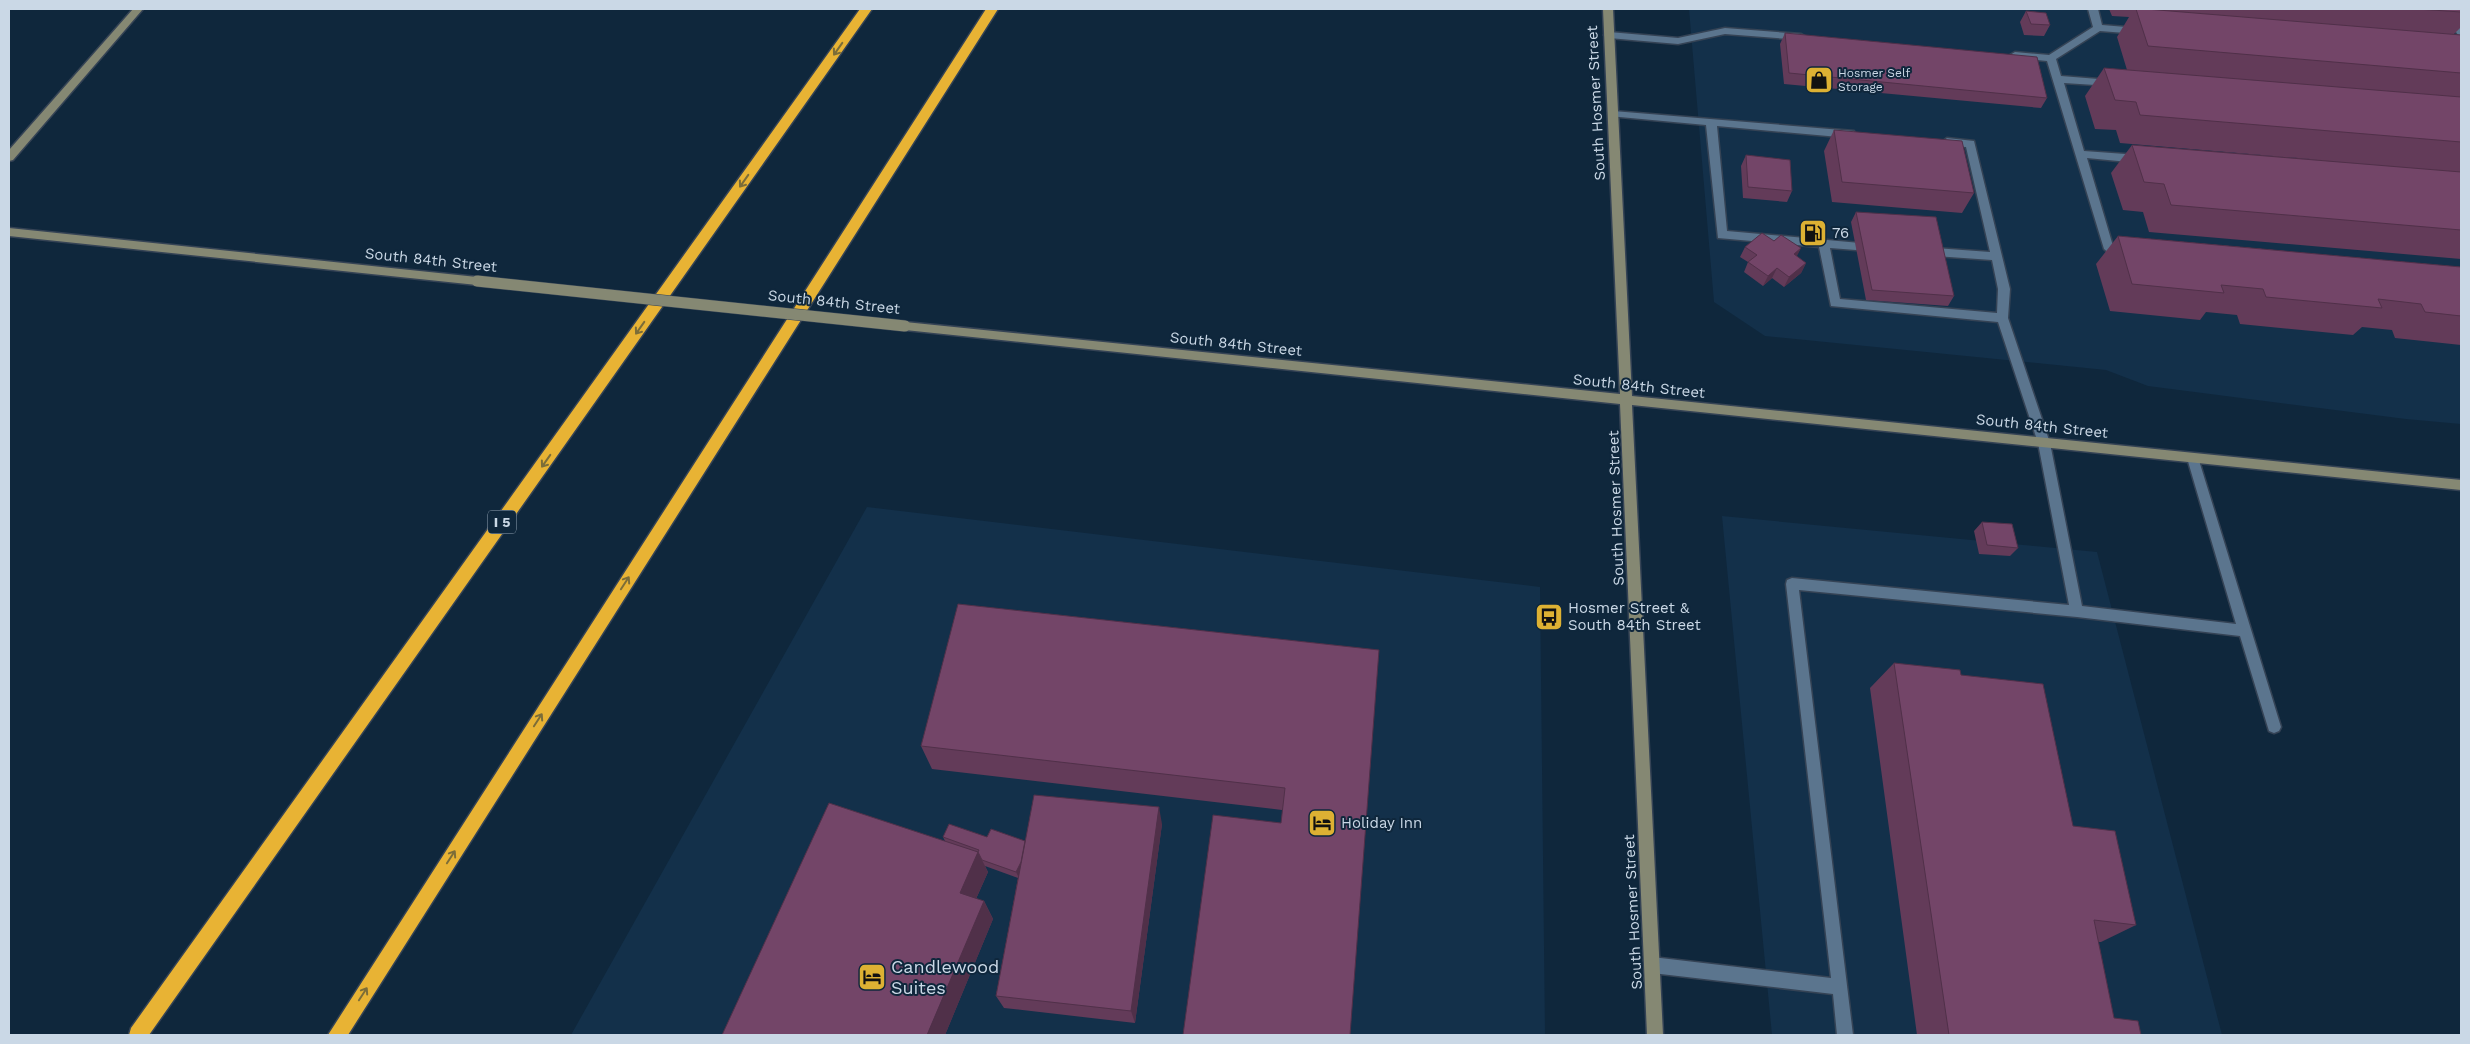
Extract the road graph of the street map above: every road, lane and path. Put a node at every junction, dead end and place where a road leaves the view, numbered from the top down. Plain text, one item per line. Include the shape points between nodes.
1 (138, 9) edge
2 (866, 9) edge
3 (992, 9) edge
4 (1608, 9) edge
5 (2093, 9) edge
6 (2446, 9) edge
7 (2098, 28) junction
8 (2147, 32) edge
9 (2461, 33) edge
10 (1610, 35) junction
11 (1814, 38) edge
12 (2001, 54) edge
13 (2051, 58) junction
14 (2056, 79) junction
15 (2126, 84) edge
16 (1613, 114) junction
17 (1711, 122) junction
18 (1862, 135) edge
19 (1931, 140) edge
20 (2080, 154) junction
21 (9, 157) edge
22 (2148, 160) edge
23 (9, 232) edge
24 (1824, 243) junction
25 (1856, 246) dead end
26 (1935, 252) edge
27 (2138, 252) edge
28 (1996, 256) junction
29 (2002, 318) junction
30 (1627, 401) junction
31 (2044, 443) junction
32 (2193, 458) junction
33 (2461, 485) edge
34 (2077, 611) junction
35 (2246, 631) junction
36 (2274, 727) dead end
37 (1652, 965) junction
38 (1840, 987) junction
39 (138, 1035) edge
40 (337, 1035) edge
41 (1655, 1035) edge
42 (1845, 1035) edge

1 - 21 main road
2 -> 39 highway, I 5
40 -> 3 highway
4 - 10 main road, South Hosmer Street
5 - 7 lane
6 - 9 lane
7 - 8 lane
7 - 13 lane
10 - 11 lane via 1678,41 1725,31
10 - 16 main road, South Hosmer Street
12 - 13 lane
13 - 14 lane
14 - 15 lane
14 - 20 lane
16 - 17 lane
16 - 30 main road, South Hosmer Street
17 - 18 lane
17 - 24 lane via 1722,235
19 - 28 lane via 1970,144
20 - 22 lane
20 - 27 lane via 2109,249
23 - 30 main road, South 84th Street, bridge
24 - 25 lane
24 - 29 lane via 1835,303
26 - 28 lane
28 - 29 lane via 2004,289
29 - 31 lane
30 - 31 main road, South 84th Street
30 - 37 main road, South Hosmer Street
31 - 32 main road, South 84th Street
31 - 34 lane
32 - 33 main road, South 84th Street
32 - 35 lane
34 - 35 lane
34 - 38 lane via 1792,584
35 - 36 lane
37 - 38 lane
37 - 41 main road, South Hosmer Street
38 - 42 lane

